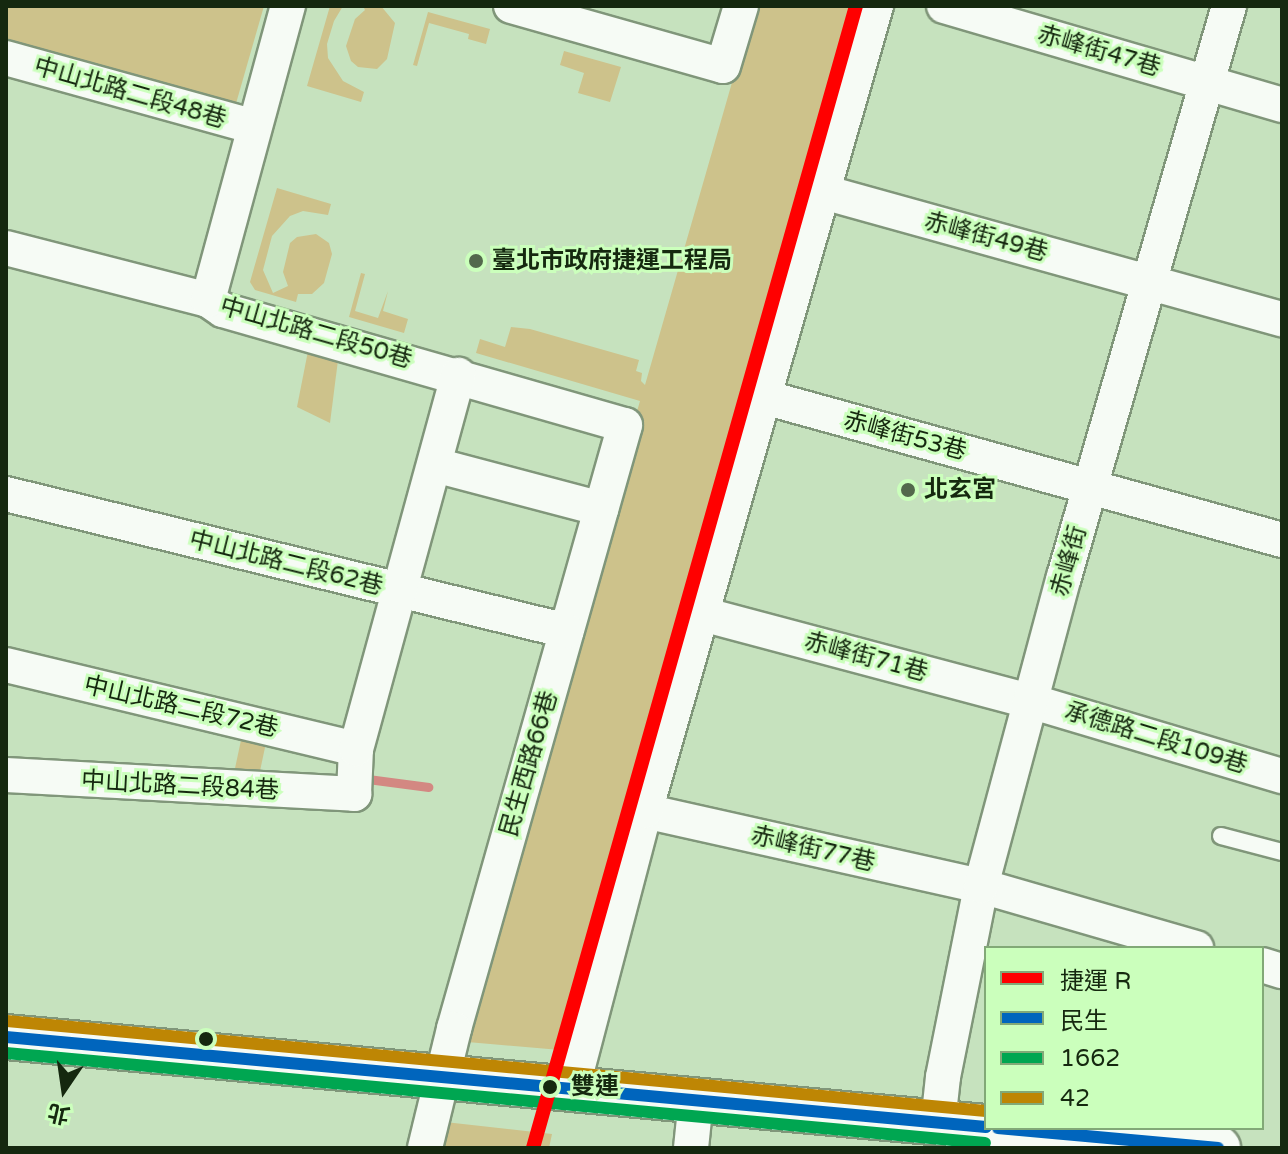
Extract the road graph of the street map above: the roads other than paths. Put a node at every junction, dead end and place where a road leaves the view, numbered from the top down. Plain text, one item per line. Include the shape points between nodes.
1 (288, 6) edge
2 (511, 6) edge
3 (741, 6) edge
4 (876, 6) edge
5 (944, 6) edge
6 (1229, 6) edge
7 (562, 13) edge
8 (6, 58) edge
9 (1207, 83) junction
10 (1282, 105) edge
11 (254, 127) junction
12 (823, 192) junction
13 (6, 248) edge
14 (1150, 283) junction
15 (208, 300) junction
16 (1282, 319) edge
17 (458, 375) junction
18 (764, 397) junction
19 (625, 425) joint
20 (435, 465) junction
21 (1091, 487) junction
22 (6, 494) edge
23 (601, 509) junction
24 (1282, 540) edge
25 (399, 590) junction
26 (702, 614) junction
27 (567, 631) junction
28 (6, 665) edge
29 (1030, 701) junction
30 (356, 749) junction
31 (6, 775) edge
32 (1282, 776) edge
33 (645, 811) junction
34 (1221, 836) dead end
35 (1282, 852) edge
36 (981, 886) junction
37 (1189, 946) edge
38 (6, 1037) edge
39 (572, 1089) junction
40 (439, 1091) junction
41 (696, 1100) junction
42 (938, 1123) junction
43 (984, 1127) edge
44 (1018, 1130) edge
45 (1164, 1145) edge
46 (425, 1148) edge
47 (691, 1148) edge
48 (1218, 1148) edge

1 - 11 street
2 - 7 street
3 - 7 street via 723,66
4 - 12 street
5 - 9 street, 赤峰街47巷
6 - 9 street, 赤峰街
8 - 11 street, 中山北路二段48巷
9 - 10 street, 赤峰街47巷
9 - 14 street, 赤峰街
11 - 15 street
12 - 14 street, 赤峰街49巷
12 - 18 street
13 - 15 street, 中山北路二段50巷
14 - 16 street, 赤峰街49巷
14 - 21 street, 赤峰街
15 - 17 street, 中山北路二段50巷 via 223,310
17 - 19 street, 中山北路二段50巷
17 - 20 street
18 - 21 street, 赤峰街53巷
18 - 26 street
19 - 23 street, 民生西路66巷
20 - 23 street
20 - 25 street
21 - 24 street, 赤峰街53巷
21 - 29 street, 赤峰街
22 - 25 street, 中山北路二段62巷
23 - 27 street, 民生西路66巷
25 - 27 street, 中山北路二段62巷
25 - 30 street
26 - 29 street, 赤峰街71巷
26 - 33 street
27 - 40 street, 民生西路66巷
28 - 30 street, 中山北路二段72巷
29 - 32 street, 承德路二段109巷
29 - 36 street, 赤峰街
30 - 31 street, 中山北路二段84巷 via 354,794
33 - 36 street, 赤峰街77巷
33 - 39 street
34 - 35 lane
36 - 37 street, 赤峰街77巷
36 - 42 street, 赤峰街
38 - 40 street
39 - 40 street
39 - 41 street
40 - 46 street, 民生西路66巷
41 - 42 street
41 - 47 street
42 - 43 street
44 - 45 street
45 - 48 street

